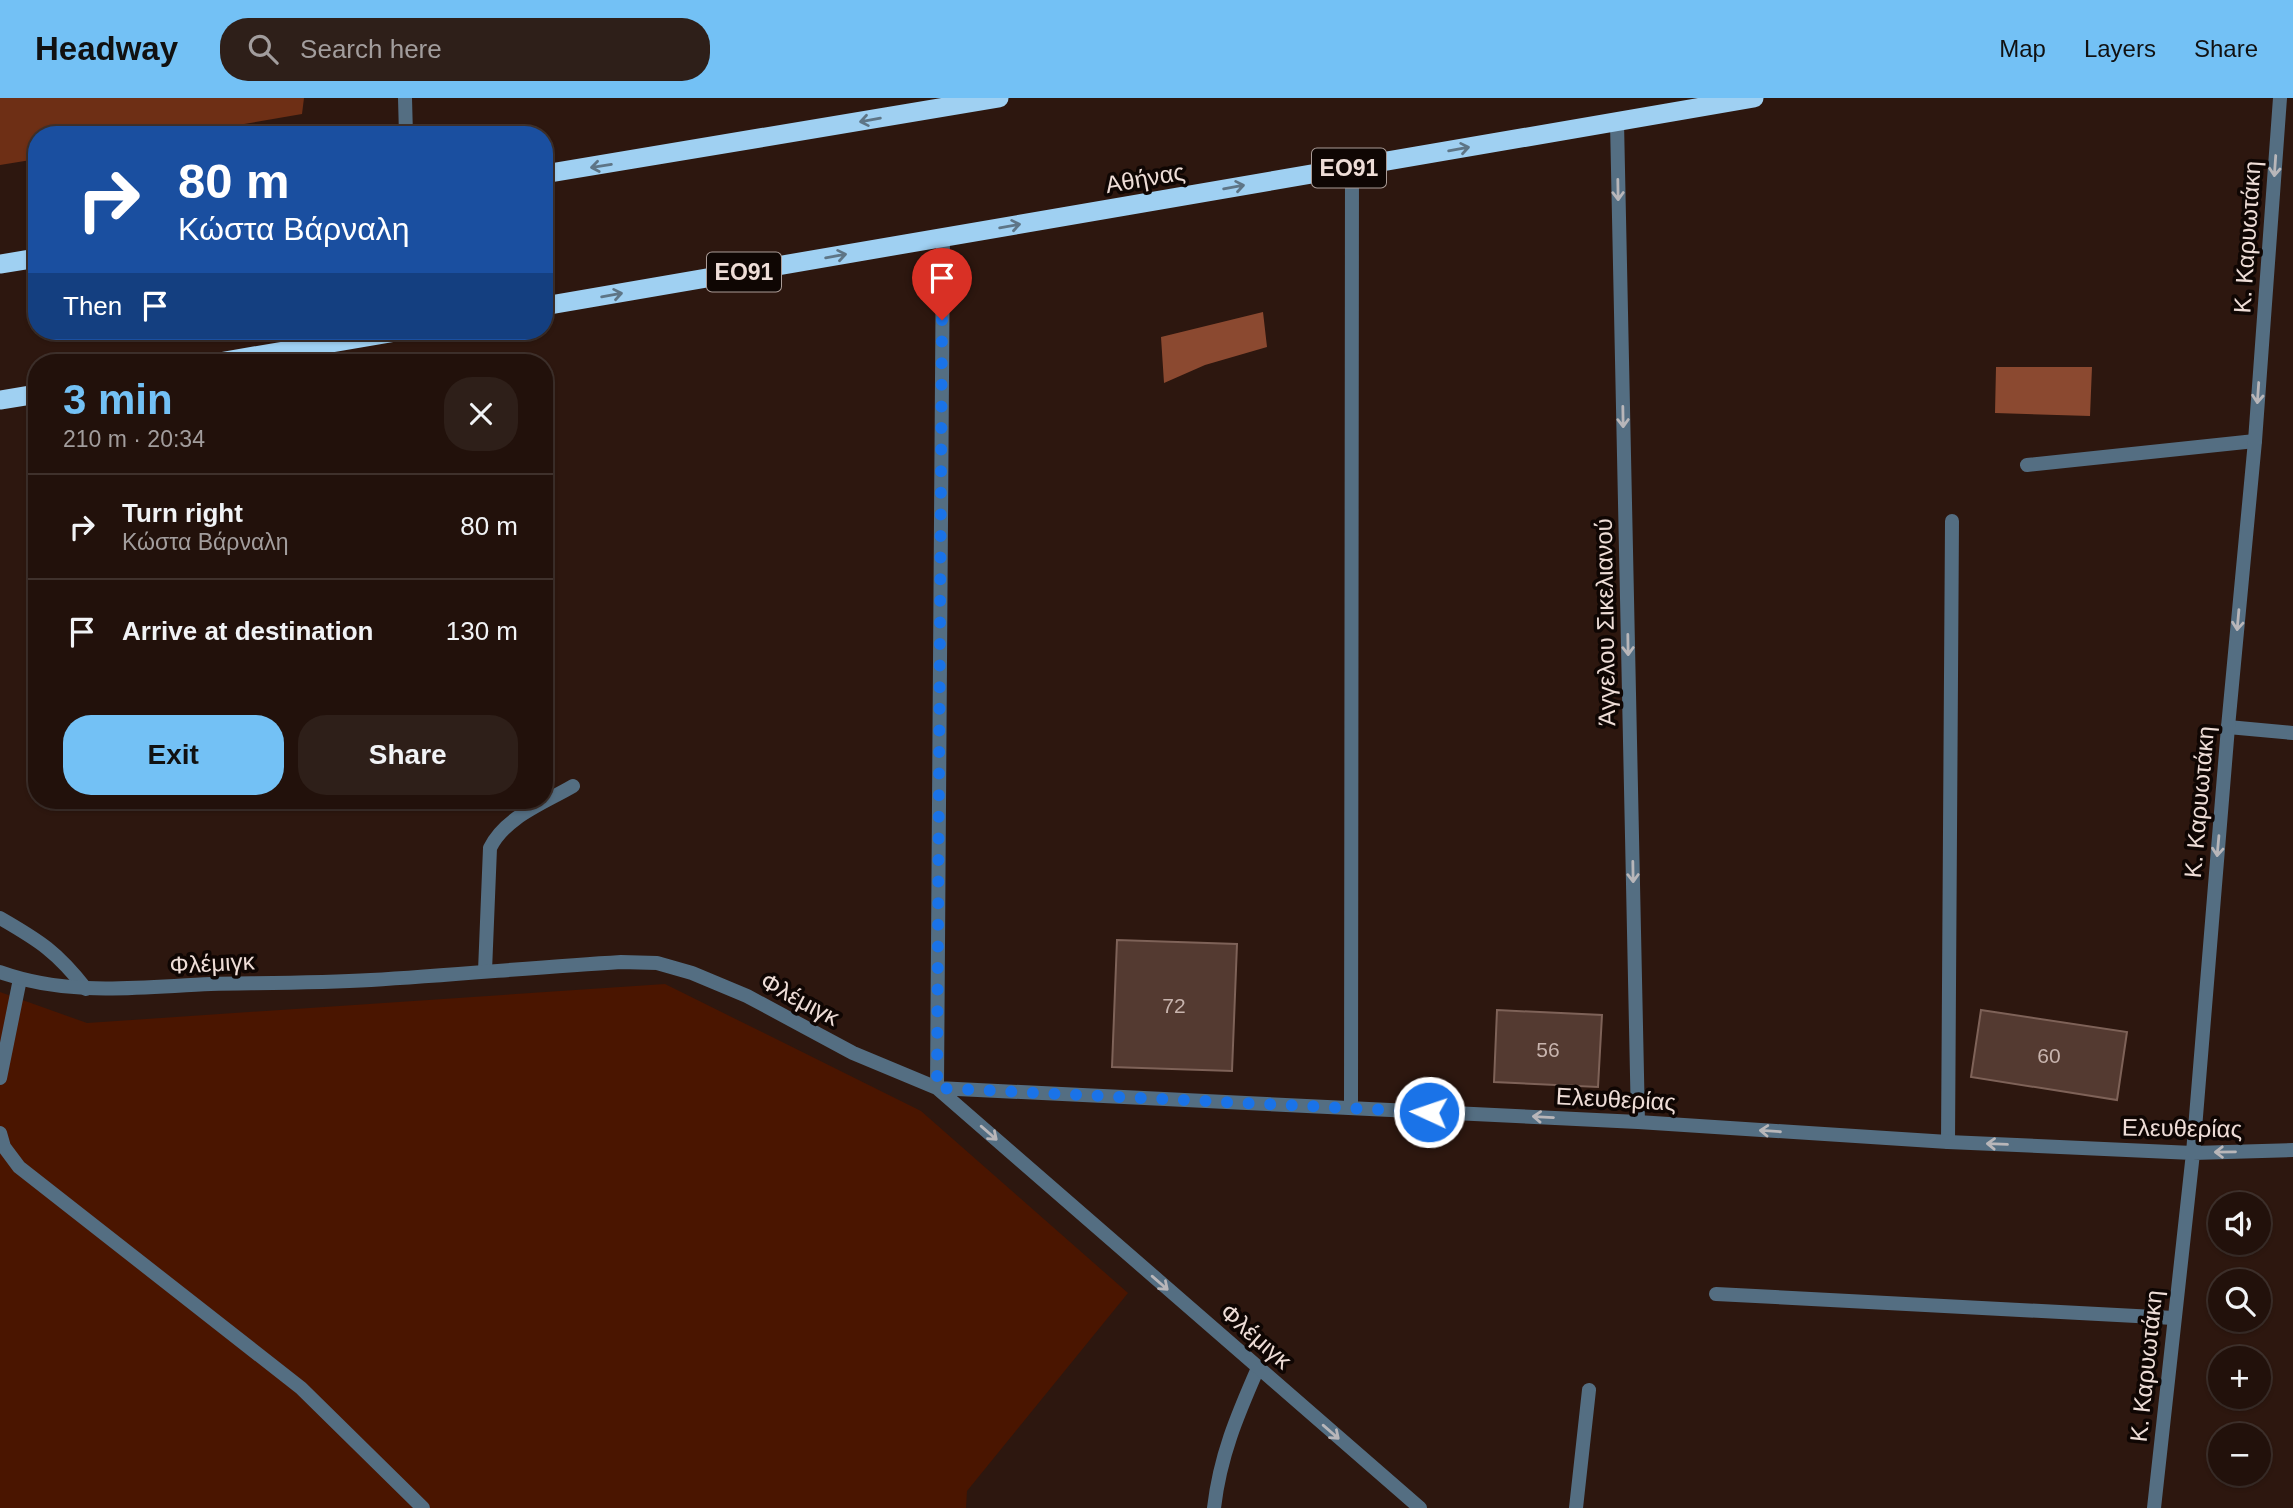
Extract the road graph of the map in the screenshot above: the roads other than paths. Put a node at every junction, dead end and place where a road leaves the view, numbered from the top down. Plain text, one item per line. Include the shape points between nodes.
1 (405, 98) edge
2 (999, 98) edge
3 (1754, 98) edge
4 (2280, 98) edge
5 (937, 103) edge
6 (1617, 121) junction
7 (406, 126) edge
8 (1352, 167) junction
9 (553, 172) edge
10 (943, 237) junction
11 (28, 259) edge
12 (0, 264) edge
13 (553, 304) edge
14 (349, 340) edge
15 (266, 354) edge
16 (28, 395) edge
17 (0, 400) edge
18 (2255, 441) junction
19 (2027, 465) dead end
20 (1952, 521) dead end
21 (2228, 727) junction
22 (2293, 733) edge
23 (573, 786) dead end
24 (553, 798) edge
25 (534, 809) edge
26 (0, 918) edge
27 (485, 971) junction
28 (0, 972) edge
29 (20, 979) junction
30 (86, 989) junction
31 (0, 1078) edge
32 (937, 1088) junction
33 (1351, 1108) junction
34 (1639, 1122) junction
35 (0, 1133) edge
36 (1948, 1142) junction
37 (2293, 1150) edge
38 (2193, 1153) junction
39 (1716, 1294) dead end
40 (2174, 1318) junction
41 (1258, 1368) junction
42 (1588, 1390) dead end
43 (1402, 1501) edge
44 (423, 1508) edge
45 (1214, 1508) edge
46 (1420, 1508) edge
47 (1576, 1508) edge
48 (2154, 1508) edge

1 - 7 street
2 - 5 highway
3 - 6 highway, Αθήνας / ΕΟ91
4 -> 18 street, Κ. Καρυωτάκη
5 -> 9 highway
8 -> 6 highway, Αθήνας / ΕΟ91
6 -> 34 street, Άγγελου Σικελιανού
10 -> 8 highway, Αθήνας / ΕΟ91
8 - 33 street
13 -> 10 highway, Αθήνας / ΕΟ91
10 - 32 street
11 - 12 highway
14 - 15 highway
16 - 17 highway
18 - 19 street
18 -> 21 street, Κ. Καρυωτάκη
20 - 36 street
21 - 22 street
21 -> 38 street, Κ. Καρυωτάκη
23 - 24 street
25 - 27 street via 506,826 489,848
26 - 30 street via 41,942 67,964
27 - 30 street, Φλέμιγκ via 370,980
27 - 32 street, Φλέμιγκ via 657,963 747,996 853,1053
28 - 29 street, Φλέμιγκ
29 - 30 street, Φλέμιγκ
29 - 31 street
32 - 33 street, Ελευθερίας
32 -> 41 street, Φλέμιγκ
34 -> 33 street, Ελευθερίας
36 -> 34 street, Ελευθερίας
35 - 44 street via 19,1167 301,1388
38 -> 36 street, Ελευθερίας
37 -> 38 street, Ελευθερίας
38 - 40 street, Κ. Καρυωτάκη
39 - 40 street
40 - 48 street, Κ. Καρυωτάκη
41 -> 43 street, Φλέμιγκ
41 - 45 street via 1226,1448
42 - 47 street
43 - 46 street, Φλέμιγκ

